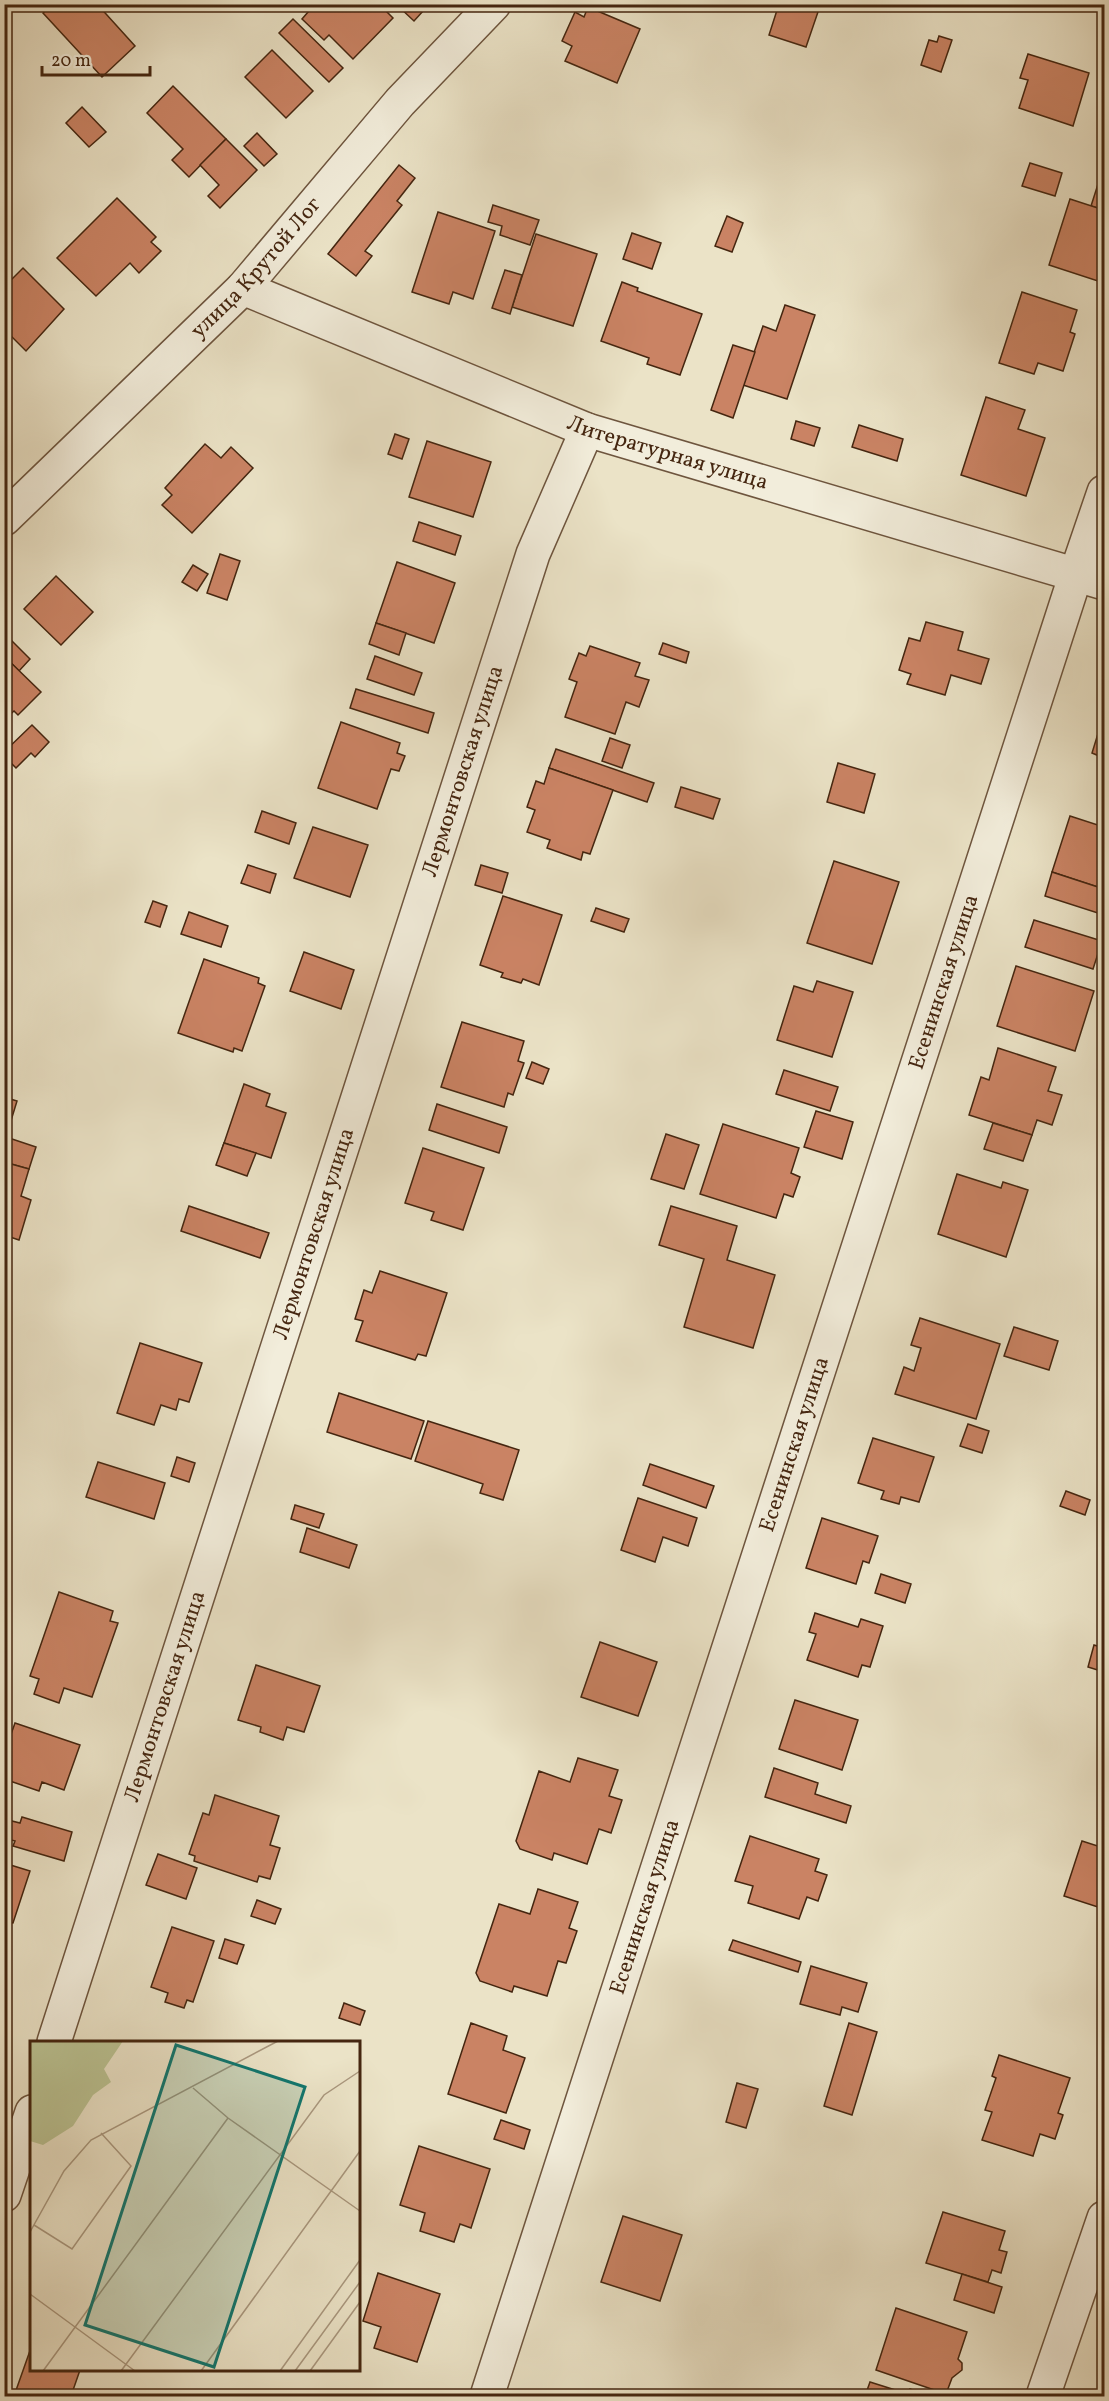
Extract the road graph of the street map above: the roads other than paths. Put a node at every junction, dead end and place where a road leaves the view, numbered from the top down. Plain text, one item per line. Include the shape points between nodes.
1 (494, 4) edge
2 (243, 288) junction
3 (587, 430) junction
4 (1104, 492) edge
5 (4, 519) edge
6 (1090, 578) edge
7 (55, 2041) edge
8 (30, 2118) edge
9 (4, 2195) edge
10 (1104, 2218) edge
11 (487, 2397) edge
12 (1043, 2397) edge

1 - 2 street, улица Крутой Лог via 400,102
2 - 3 street, Литературная улица
2 - 5 street, улица Крутой Лог
3 - 6 street, Литературная улица
3 - 7 street, Лермонтовская улица via 533,554
4 - 6 street, Есенинская улица
6 - 11 street, Есенинская улица
8 - 9 street
10 - 12 street

